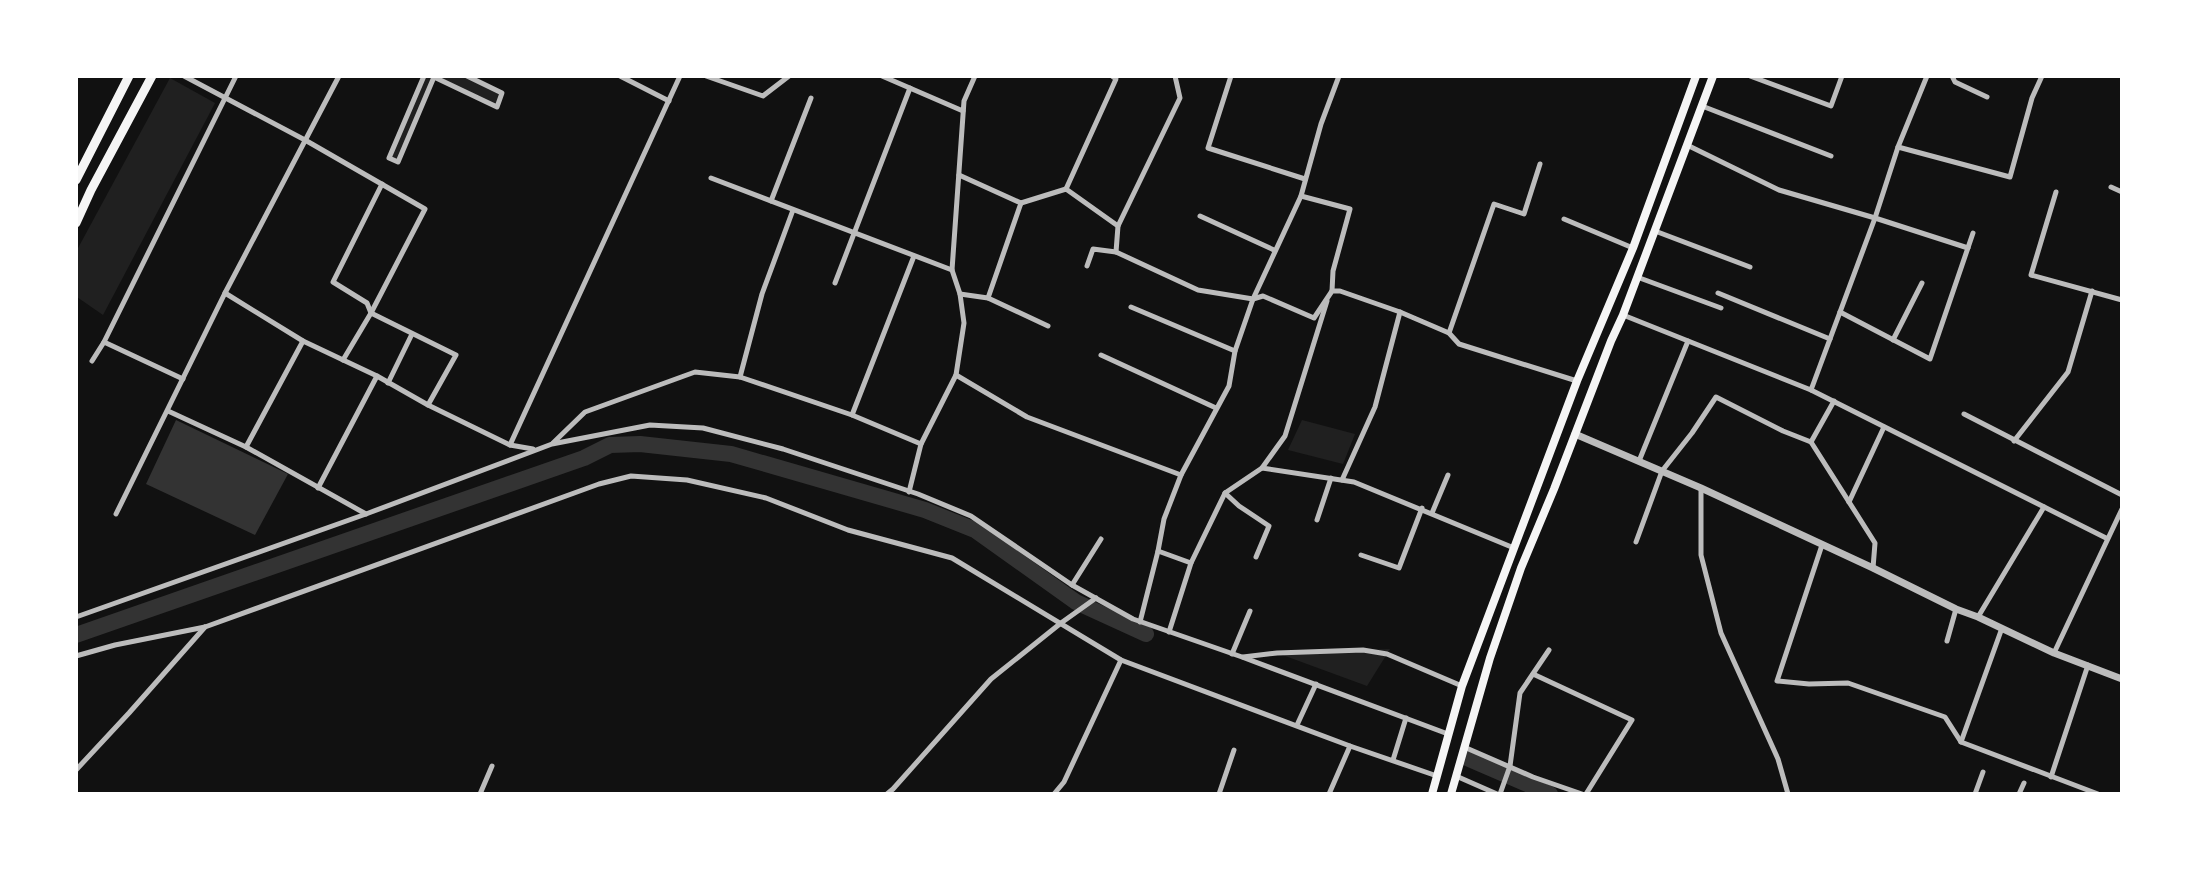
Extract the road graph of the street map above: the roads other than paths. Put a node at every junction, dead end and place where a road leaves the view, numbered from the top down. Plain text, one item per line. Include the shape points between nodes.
1 (129, 76) edge
2 (152, 76) edge
3 (184, 76) edge
4 (236, 76) edge
5 (339, 76) edge
6 (424, 76) edge
7 (467, 76) edge
8 (620, 76) edge
9 (680, 76) edge
10 (706, 76) edge
11 (789, 76) edge
12 (975, 76) edge
13 (1112, 76) edge
14 (1175, 76) edge
15 (1231, 76) edge
16 (1339, 76) edge
17 (1696, 76) edge
18 (1713, 76) edge
19 (1750, 76) edge
20 (1842, 76) edge
21 (1927, 76) edge
22 (1952, 76) edge
23 (2042, 76) edge
24 (434, 77) edge
25 (884, 77) edge
26 (910, 88) junction
27 (1987, 97) dead end
28 (225, 98) junction
29 (811, 99) dead end
30 (669, 101) junction
31 (1702, 106) junction
32 (963, 111) junction
33 (305, 140) junction
34 (1687, 145) junction
35 (1898, 147) junction
36 (1831, 156) dead end
37 (1540, 164) dead end
38 (959, 175) junction
39 (711, 178) dead end
40 (1305, 179) junction
41 (76, 180) edge
42 (382, 184) junction
43 (2111, 188) dead end
44 (1066, 189) junction
45 (2056, 192) dead end
46 (2121, 192) edge
47 (1301, 196) junction
48 (771, 201) junction
49 (1021, 203) junction
50 (793, 210) junction
51 (1200, 216) dead end
52 (1875, 218) junction
53 (1564, 219) dead end
54 (76, 223) edge
55 (1118, 226) junction
56 (1655, 231) junction
57 (853, 233) junction
58 (1973, 233) dead end
59 (1633, 248) junction
60 (1968, 248) junction
61 (1274, 250) junction
62 (1116, 252) junction
63 (914, 256) junction
64 (1087, 266) dead end
65 (1750, 267) dead end
66 (952, 270) junction
67 (1637, 277) junction
68 (835, 283) dead end
69 (1922, 283) dead end
70 (2092, 291) junction
71 (1330, 292) junction
72 (225, 293) junction
73 (1718, 293) dead end
74 (960, 294) junction
75 (988, 298) junction
76 (1253, 299) junction
77 (2121, 300) edge
78 (1131, 307) dead end
79 (1721, 308) dead end
80 (1400, 312) junction
81 (1840, 312) junction
82 (371, 313) junction
83 (1623, 315) junction
84 (1048, 326) dead end
85 (1449, 333) junction
86 (412, 334) junction
87 (1596, 337) junction
88 (1830, 339) junction
89 (1893, 340) junction
90 (303, 341) junction
91 (1611, 341) junction
92 (1688, 341) junction
93 (104, 342) junction
94 (1235, 351) junction
95 (1101, 355) dead end
96 (343, 360) junction
97 (92, 361) dead end
98 (956, 375) junction
99 (377, 376) junction
100 (740, 377) junction
101 (183, 379) junction
102 (1577, 381) junction
103 (388, 382) junction
104 (1811, 390) junction
105 (1834, 401) junction
106 (428, 405) junction
107 (1216, 408) junction
108 (168, 411) junction
109 (1964, 414) dead end
110 (852, 415) junction
111 (1884, 427) junction
112 (1575, 434) junction
113 (2014, 441) junction
114 (1811, 442) junction
115 (552, 444) junction
116 (921, 444) junction
117 (510, 445) junction
118 (246, 447) junction
119 (536, 449) junction
120 (1639, 461) junction
121 (1262, 468) junction
122 (1662, 471) junction
123 (1182, 475) junction
124 (1448, 475) dead end
125 (1330, 478) junction
126 (1342, 480) junction
127 (318, 488) junction
128 (1701, 488) junction
129 (909, 492) junction
130 (1225, 493) junction
131 (2121, 495) edge
132 (1849, 502) junction
133 (2044, 507) junction
134 (1422, 508) junction
135 (2121, 509) edge
136 (1432, 513) junction
137 (116, 514) dead end
138 (366, 514) junction
139 (1317, 520) dead end
140 (2106, 538) junction
141 (1101, 539) dead end
142 (1636, 542) dead end
143 (1822, 545) junction
144 (1514, 548) junction
145 (1158, 551) junction
146 (1361, 555) dead end
147 (1256, 557) dead end
148 (1191, 563) junction
149 (1509, 563) junction
150 (1521, 568) junction
151 (1873, 568) junction
152 (1072, 585) junction
153 (1096, 598) junction
154 (1956, 609) junction
155 (1250, 611) dead end
156 (76, 617) edge
157 (1977, 617) junction
158 (1140, 622) junction
159 (1060, 623) junction
160 (205, 627) junction
161 (2002, 628) junction
162 (1169, 632) junction
163 (1947, 641) dead end
164 (1549, 650) dead end
165 (2054, 653) junction
166 (1232, 654) junction
167 (76, 656) edge
168 (1242, 657) junction
169 (1121, 660) junction
170 (2088, 665) junction
171 (1533, 674) junction
172 (2121, 679) edge
173 (1316, 684) junction
174 (1462, 686) junction
175 (1406, 718) junction
176 (1297, 724) junction
177 (1448, 734) junction
178 (1961, 742) junction
179 (1350, 746) junction
180 (1464, 747) junction
181 (1234, 750) dead end
182 (1393, 760) junction
183 (492, 766) dead end
184 (1510, 766) junction
185 (76, 770) edge
186 (1983, 771) dead end
187 (1437, 776) junction
188 (1456, 776) junction
189 (2051, 777) junction
190 (2024, 783) dead end
191 (480, 794) edge
192 (887, 794) edge
193 (1054, 794) edge
194 (1219, 794) edge
195 (1329, 794) edge
196 (1432, 794) edge
197 (1451, 794) edge
198 (1498, 794) edge
199 (1584, 794) edge
200 (1788, 794) edge
201 (1975, 794) edge
202 (2019, 794) edge
203 (2098, 794) edge

1 - 41 highway
2 - 54 highway
3 - 28 street
4 - 28 street
5 - 33 street
6 - 24 street via 389,158 398,162
7 - 24 street via 502,93 496,107
8 - 30 street
9 - 30 street
10 - 11 street via 763,96
12 - 32 street
13 - 44 street via 1116,79
14 - 55 street via 1180,98
15 - 40 street via 1208,148
16 - 40 street
17 - 59 main road
18 - 31 main road
19 - 20 street via 1831,106
21 - 35 street
22 - 27 street via 1955,82
23 - 35 street via 2010,177
25 - 26 street
26 - 32 street
26 - 57 street
28 - 33 street
28 - 93 street
29 - 48 street
30 - 117 street
31 - 34 main road
31 - 36 street
32 - 38 street
33 - 42 street
33 - 72 street
34 - 52 street via 1779,190
34 - 56 main road
35 - 52 street
37 - 85 street via 1524,214 1494,204
38 - 49 street
38 - 66 street
39 - 48 street
40 - 47 street
42 - 82 street via 333,282 367,303
42 - 82 street via 425,209
43 - 46 street
44 - 49 street
44 - 55 street
45 - 70 street via 2031,274
47 - 61 street
47 - 71 street via 1350,209
48 - 50 street
49 - 75 street
50 - 57 street
50 - 100 street via 762,294
51 - 61 street
52 - 60 street
52 - 81 street
53 - 59 street
55 - 62 street
56 - 65 street
56 - 67 main road
57 - 63 street
57 - 68 street
58 - 60 street
59 - 87 main road
60 - 89 street via 1930,359
61 - 76 street
62 - 64 street via 1093,249
62 - 76 street via 1198,290
63 - 66 street
63 - 110 street
66 - 74 street
67 - 79 street
67 - 83 main road
69 - 89 street
70 - 77 street
70 - 113 street via 2068,372
71 - 76 street via 1314,318 1263,296
71 - 80 street via 1352,294
71 - 121 street via 1285,436
72 - 90 street
72 - 101 street
73 - 88 street
74 - 75 street
74 - 98 street via 964,323
75 - 84 street
76 - 94 street
78 - 94 street
80 - 85 street
80 - 126 street via 1375,407
81 - 88 street
81 - 89 street
82 - 86 street
82 - 96 street
83 - 91 main road
83 - 92 street
85 - 102 street via 1459,344
86 - 103 street
86 - 106 street via 456,355
87 - 91 main road
87 - 102 main road
88 - 104 street
90 - 96 street
90 - 118 street
91 - 112 main road
92 - 104 street
92 - 120 street
93 - 97 street
93 - 101 street
94 - 107 street via 1229,386
95 - 107 street
96 - 99 street
98 - 116 street
98 - 123 street via 1027,417
99 - 103 street
99 - 127 street
100 - 110 street
100 - 115 street via 695,372 585,412
101 - 108 street
102 - 144 main road
103 - 106 street
104 - 105 street
105 - 111 street
105 - 114 street
106 - 117 street
107 - 123 street
108 - 118 street
108 - 137 street
109 - 113 street
110 - 116 street
111 - 132 street
111 - 133 street
112 - 120 street
112 - 150 main road
113 - 131 street
114 - 122 street via 1716,397
114 - 132 street
115 - 119 street
115 - 129 street via 650,425 703,428 783,449
116 - 129 street
117 - 119 street
118 - 127 street
119 - 138 street
120 - 122 street
121 - 125 street
121 - 130 street
122 - 128 street
122 - 142 street
123 - 145 street via 1164,519
124 - 136 street
125 - 126 street
125 - 139 street
126 - 134 street
127 - 138 street
128 - 143 street
128 - 200 street via 1701,555 1721,633 1778,759
129 - 152 street via 971,516
130 - 147 street via 1269,526
130 - 148 street
132 - 151 street via 1875,543
133 - 140 street
133 - 157 street
134 - 136 street
134 - 146 street via 1398,568
135 - 140 street
136 - 144 street
138 - 156 street
140 - 165 street
141 - 152 street
143 - 151 street
143 - 178 street via 1777,681 1848,683 1945,717
144 - 149 main road
145 - 148 street
145 - 158 street
148 - 162 street
149 - 150 main road
149 - 174 main road
150 - 180 main road
151 - 154 street
152 - 153 street
153 - 158 street
153 - 159 street
154 - 157 street
154 - 163 street
155 - 166 street
157 - 161 street
158 - 162 street
159 - 160 street via 952,558 848,530 766,498 687,480 631,476 598,484
159 - 169 street
159 - 192 street via 991,680
160 - 167 street
160 - 185 street
161 - 165 street
161 - 178 street
162 - 166 street
164 - 171 street
165 - 170 street
166 - 168 street
168 - 173 street
168 - 174 street via 1363,650 1387,654
169 - 176 street
169 - 193 street via 1064,782
170 - 172 street
170 - 189 street
171 - 184 street via 1520,693
171 - 199 street via 1632,720
173 - 175 street
173 - 176 street
174 - 177 main road
175 - 177 street
175 - 182 street
176 - 179 street
177 - 187 main road
178 - 189 street
179 - 182 street
179 - 195 street
180 - 184 street
180 - 188 main road
181 - 194 street
182 - 187 street
183 - 191 street
184 - 198 street
184 - 199 street
186 - 201 street
187 - 196 main road
188 - 197 main road
188 - 198 street
189 - 203 street
190 - 202 street

